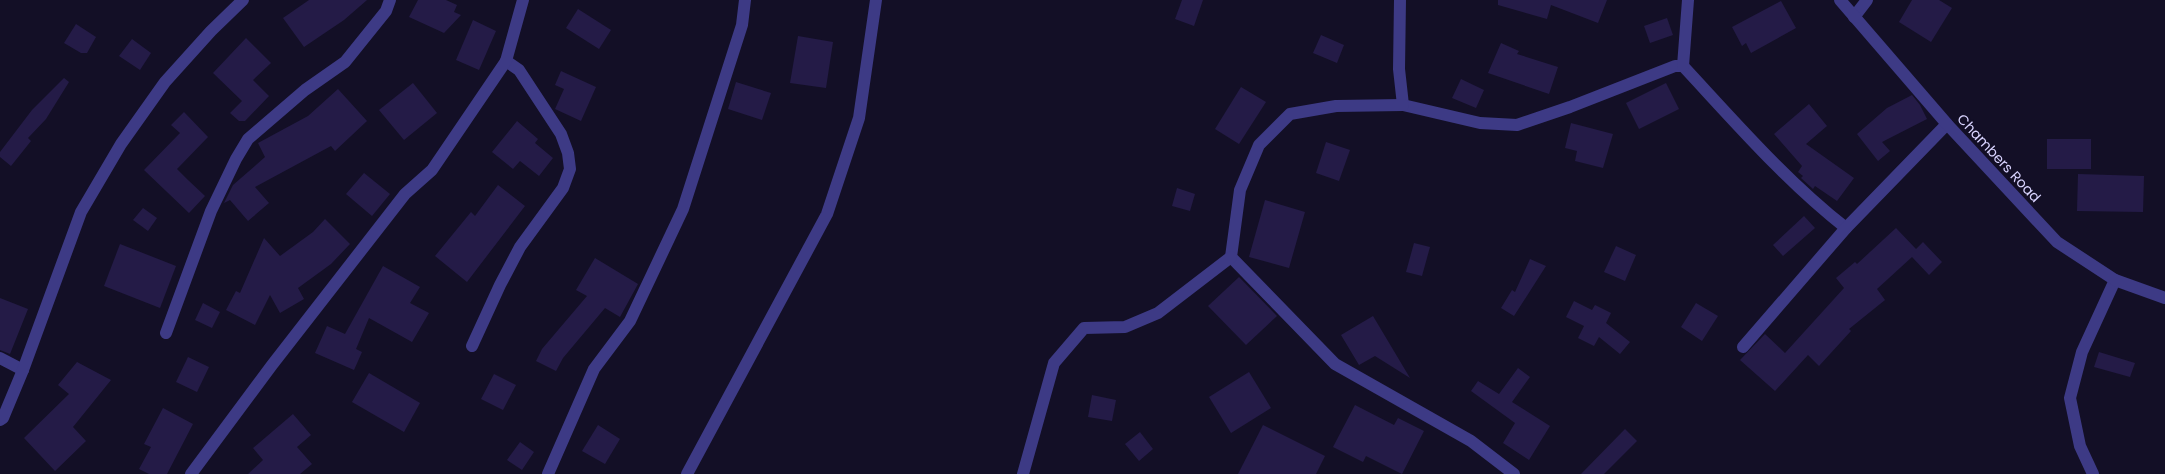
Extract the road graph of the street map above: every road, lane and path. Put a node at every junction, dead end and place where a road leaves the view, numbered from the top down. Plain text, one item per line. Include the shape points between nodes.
1 (243, 0) edge
2 (390, 0) edge
3 (524, 0) edge
4 (745, 0) edge
5 (876, 0) edge
6 (1400, 0) edge
7 (1688, 0) edge
8 (1840, 0) edge
9 (1867, 0) edge
10 (1854, 17) junction
11 (506, 61) junction
12 (1683, 66) junction
13 (1404, 106) junction
14 (1947, 124) junction
15 (1846, 228) junction
16 (1231, 257) junction
17 (2115, 280) junction
18 (2165, 298) edge
19 (166, 333) dead end
20 (472, 346) dead end
21 (1743, 347) dead end
22 (0, 358) edge
23 (23, 370) junction
24 (0, 420) edge
25 (191, 474) edge
26 (548, 474) edge
27 (687, 474) edge
28 (1024, 474) edge
29 (1514, 474) edge
30 (2093, 474) edge

1 - 23 street via 211,30 166,82 121,144 81,212
2 - 19 street via 386,11 345,62 305,90 248,139 210,211
3 - 11 street
4 - 26 street via 742,25 683,209 630,321 594,369
5 - 27 street via 859,118 827,214
6 - 13 street via 1399,69
7 - 12 street
8 - 10 street, Chambers Road
9 - 10 street
10 - 14 street, Chambers Road
11 - 20 street via 518,70 561,134 570,169 563,188 520,246
11 - 25 street via 432,170 399,202
12 - 13 street via 1675,66 1517,125 1480,123
12 - 15 street via 1809,198
13 - 16 street via 1336,106 1290,114 1259,145 1240,190
14 - 15 street
14 - 17 street, Chambers Road via 2057,242
15 - 21 street
16 - 28 street via 1158,313 1125,327 1084,328 1054,363
16 - 29 street via 1335,364 1471,441
17 - 18 street, Chambers Road
17 - 30 street via 2082,352 2070,398 2080,446
22 - 23 street
23 - 24 street

